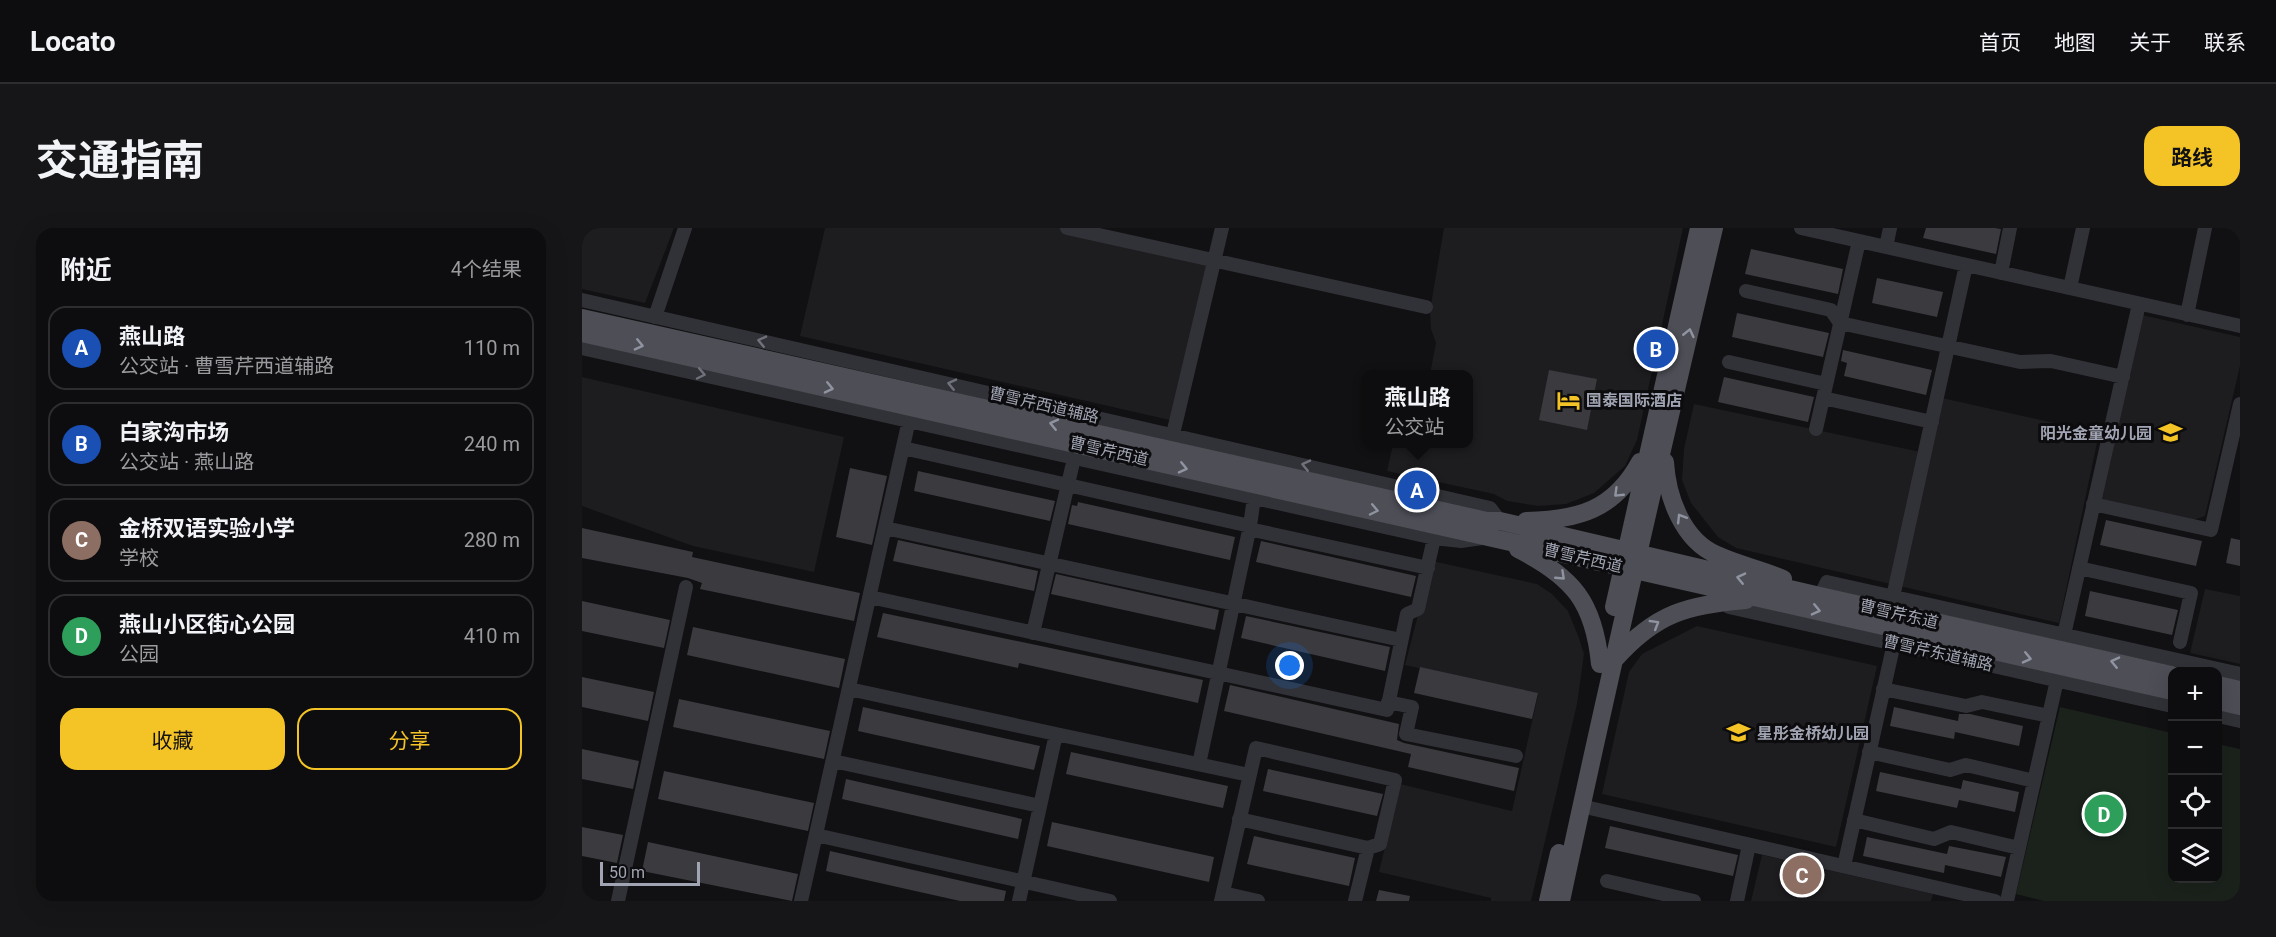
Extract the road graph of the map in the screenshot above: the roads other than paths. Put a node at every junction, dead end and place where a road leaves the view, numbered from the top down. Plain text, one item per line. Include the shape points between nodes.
1 (685, 228) edge
2 (1067, 228) edge
3 (1222, 228) edge
4 (1699, 228) edge
5 (1714, 228) edge
6 (1801, 228) edge
7 (1890, 228) edge
8 (2010, 228) edge
9 (2083, 228) edge
10 (2205, 228) edge
11 (1859, 241) junction
12 (1886, 247) junction
13 (1214, 260) junction
14 (1966, 265) junction
15 (2001, 273) junction
16 (2070, 288) junction
17 (1746, 291) dead end
18 (582, 300) edge
19 (2139, 304) junction
20 (1426, 307) dead end
21 (2187, 315) junction
22 (655, 317) junction
23 (582, 318) edge
24 (1840, 323) junction
25 (2240, 326) edge
26 (582, 333) edge
27 (1948, 347) junction
28 (582, 348) edge
29 (1729, 362) dead end
30 (2123, 377) junction
31 (1827, 384) junction
32 (1823, 398) junction
33 (2240, 405) edge
34 (909, 420) junction
35 (1932, 422) junction
36 (1816, 429) dead end
37 (1657, 442) junction
38 (1175, 443) junction
39 (903, 448) junction
40 (1072, 466) dead end
41 (2233, 467) edge
42 (1068, 485) junction
43 (1255, 491) junction
44 (2093, 504) junction
45 (885, 528) junction
46 (1250, 528) junction
47 (1497, 529) junction
48 (1434, 538) junction
49 (1631, 560) junction
50 (1050, 564) junction
51 (1428, 568) junction
52 (2079, 568) junction
53 (686, 588) dead end
54 (1824, 589) junction
55 (870, 597) junction
56 (1893, 597) junction
57 (1763, 598) junction
58 (1234, 604) junction
59 (1703, 604) junction
60 (1033, 633) junction
61 (2064, 635) junction
62 (1401, 640) junction
63 (2180, 642) dead end
64 (1893, 643) junction
65 (1606, 663) junction
66 (1219, 673) junction
67 (2168, 674) edge
68 (2240, 674) edge
69 (2057, 680) junction
70 (2222, 686) edge
71 (849, 689) junction
72 (1883, 689) junction
73 (2168, 690) edge
74 (2240, 690) edge
75 (1388, 702) junction
76 (2222, 702) edge
77 (2168, 704) edge
78 (2240, 706) edge
79 (2049, 716) junction
80 (2222, 717) edge
81 (2240, 721) edge
82 (1056, 734) junction
83 (1869, 752) junction
84 (1516, 756) dead end
85 (832, 761) junction
86 (1199, 764) junction
87 (1249, 775) junction
88 (2034, 781) junction
89 (1581, 806) junction
90 (1040, 807) junction
91 (1239, 819) junction
92 (1854, 820) junction
93 (816, 835) junction
94 (1749, 845) junction
95 (1368, 848) junction
96 (2019, 848) junction
97 (1844, 866) junction
98 (1607, 881) dead end
99 (1023, 882) junction
100 (1222, 897) edge
101 (618, 901) edge
102 (801, 901) edge
103 (1019, 901) edge
104 (1110, 901) edge
105 (1258, 901) edge
106 (1355, 901) edge
107 (1548, 901) edge
108 (1562, 901) edge
109 (1694, 901) edge
110 (1737, 901) edge
111 (1995, 901) edge
112 (2007, 901) edge

1 - 22 street
2 - 13 street
3 - 13 street
4 - 37 main road
37 -> 5 main road
6 - 11 street
7 - 12 street
8 - 15 street
9 - 16 street
10 - 21 street
11 - 12 street
11 - 24 street
12 - 14 street
13 - 20 street
13 - 38 street
14 - 15 street
14 - 27 street
15 - 16 street
16 - 19 street
17 - 24 street via 1831,309
18 - 22 street, 曹雪芹西道辅路
19 - 21 street
19 - 30 street
21 - 25 street
38 -> 22 street, 曹雪芹西道辅路
38 -> 23 main road, 曹雪芹西道
24 - 27 street
24 - 31 street
26 -> 43 main road, 曹雪芹西道
27 - 30 street
27 - 35 street
28 -> 34 street
29 - 31 street
30 - 44 street
31 - 32 street
32 - 35 street
32 - 36 street
33 - 41 street
34 - 39 street
34 - 43 street
35 - 56 street
37 -> 47 main road via 1613,499 1565,517
37 - 49 main road
54 -> 37 main road via 1716,555 1688,531 1675,510
47 -> 38 main road, 曹雪芹西道 via 1486,521
39 - 42 street
39 - 45 street
40 - 42 street
41 - 44 street via 2211,530
42 - 46 street
42 - 50 street
43 - 46 street
43 -> 47 main road, 曹雪芹西道
43 - 48 street
44 - 52 street
45 - 50 street
45 - 55 street
46 - 51 street
46 - 58 street
47 - 48 street via 1461,541
47 - 49 main road, 曹雪芹西道
47 -> 65 main road via 1562,574 1589,612
48 - 51 street
54 -> 49 main road, 曹雪芹东道
49 - 57 main road, 曹雪芹东道
49 - 65 main road
50 - 58 street
50 - 60 street
51 - 62 street via 1418,609 1407,614
52 - 61 street
52 - 63 street via 2191,593
53 - 101 street
54 - 56 street
67 -> 54 main road, 曹雪芹东道
55 - 60 street
55 - 71 street
56 - 61 street
57 - 59 main road
57 -> 73 main road, 曹雪芹东道
58 - 62 street
58 - 66 street
59 - 64 street, 曹雪芹东道辅路
65 -> 59 main road via 1635,636 1683,609
60 - 66 street
61 - 68 street
62 - 75 street
64 - 69 street, 曹雪芹东道辅路
64 - 72 street
65 - 89 main road
65 - 107 main road
66 - 75 street via 1387,710
66 - 86 street
69 - 77 street, 曹雪芹东道辅路
69 - 79 street
70 - 74 main road
71 - 82 street
71 - 85 street
72 - 79 street via 1966,706 1982,702
72 - 83 street
75 - 84 street via 1412,707 1406,734
76 - 78 main road
79 - 88 street
80 - 81 street
82 - 86 street
82 - 90 street
83 - 88 street via 1950,770 1966,765
83 - 92 street
85 - 90 street
85 - 93 street
86 - 87 street
87 - 91 street
87 - 95 street via 1256,748 1395,780 1380,844
88 - 96 street
89 - 94 street
89 - 108 main road
90 - 99 street
91 - 95 street
91 - 100 street
92 - 96 street via 1935,839 1952,832
92 - 97 street
93 - 99 street
93 - 102 street
94 - 97 street
94 - 110 street
95 - 106 street
96 - 112 street
97 - 111 street
98 - 109 street
99 - 103 street
99 - 104 street
100 - 105 street

